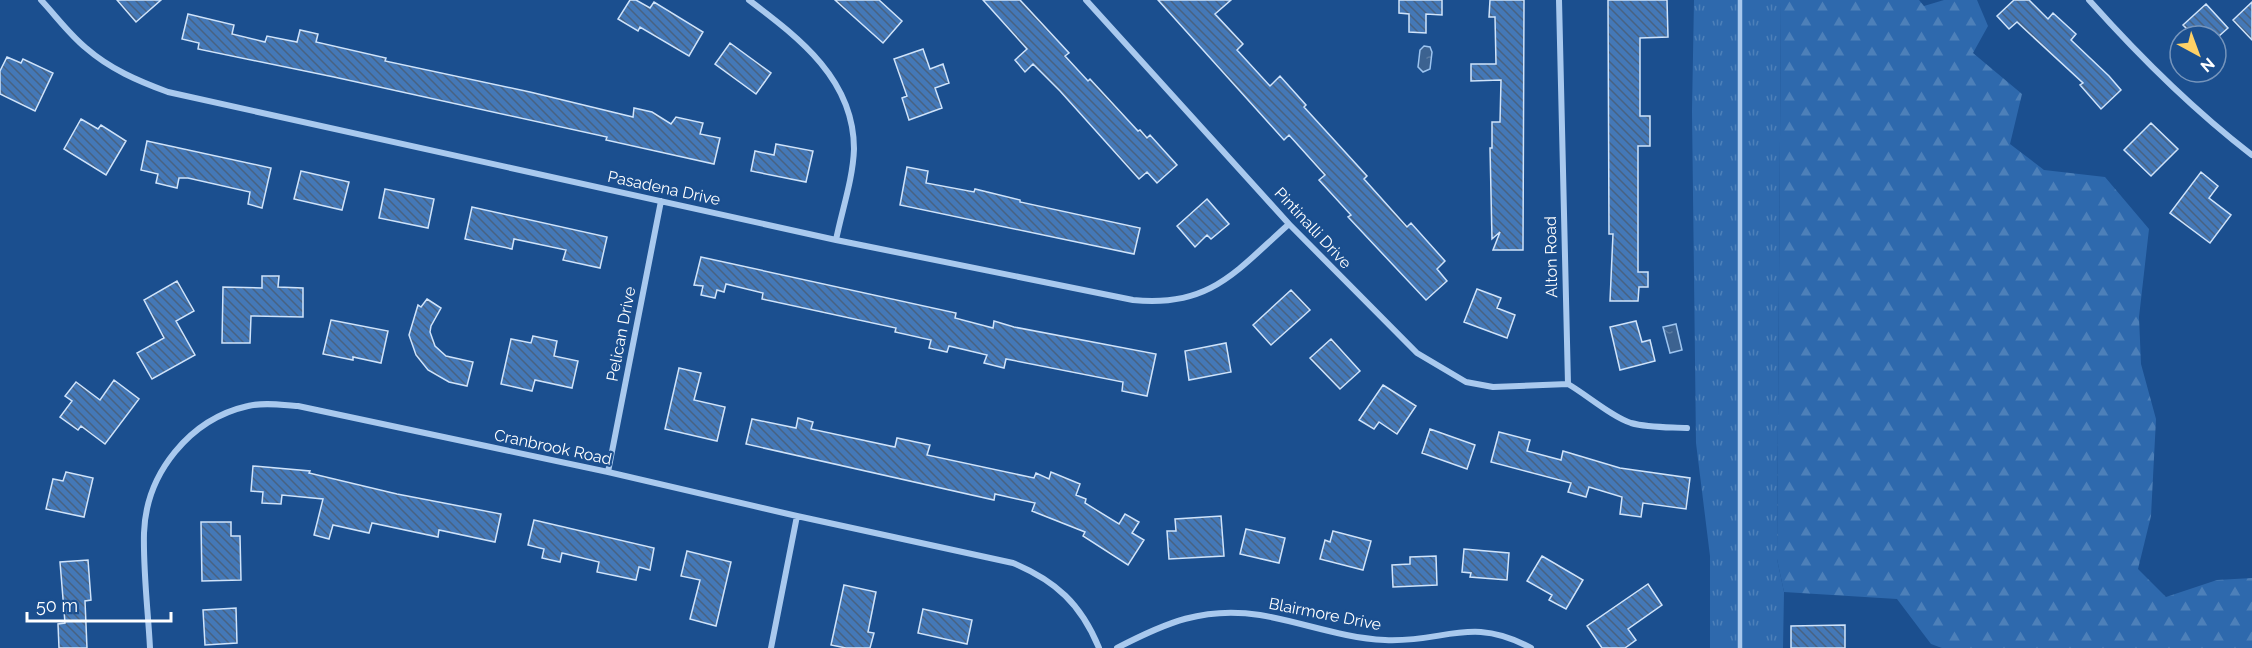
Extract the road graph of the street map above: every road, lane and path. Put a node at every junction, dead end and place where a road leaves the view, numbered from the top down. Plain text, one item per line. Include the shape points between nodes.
1 (41, 0) edge
2 (749, 0) edge
3 (1086, 0) edge
4 (1559, 0) edge
5 (1740, 0) edge
6 (2089, 0) edge
7 (2252, 155) edge
8 (661, 201) junction
9 (1289, 224) junction
10 (836, 240) junction
11 (1568, 384) junction
12 (1687, 428) dead end
13 (608, 472) junction
14 (797, 516) junction
15 (150, 648) edge
16 (771, 648) edge
17 (1099, 648) edge
18 (1117, 648) edge
19 (1531, 648) edge
20 (1740, 648) edge

1 - 8 street, Pasadena Drive via 85,48 111,67 168,92
2 - 10 street via 821,61 845,100 854,149
3 - 9 street, Pintinalli Drive
4 - 11 street, Alton Road
5 - 20 lane
6 - 7 street via 2172,88
8 - 10 street, Pasadena Drive
8 - 13 street, Pelican Drive
9 - 10 street, Pasadena Drive via 1224,281 1202,293 1157,303
9 - 11 street, Pintinalli Drive via 1400,338 1417,353 1466,382 1493,387
11 - 12 street via 1630,423
13 - 14 street, Cranbrook Road
13 - 15 street, Cranbrook Road via 298,406 249,405 224,414 204,425 167,461 148,504 144,532
14 - 16 street
14 - 17 street, Cranbrook Road via 1013,563 1034,572 1075,604
18 - 19 street, Blairmore Drive via 1173,621 1232,613 1386,640 1471,630 1492,632

